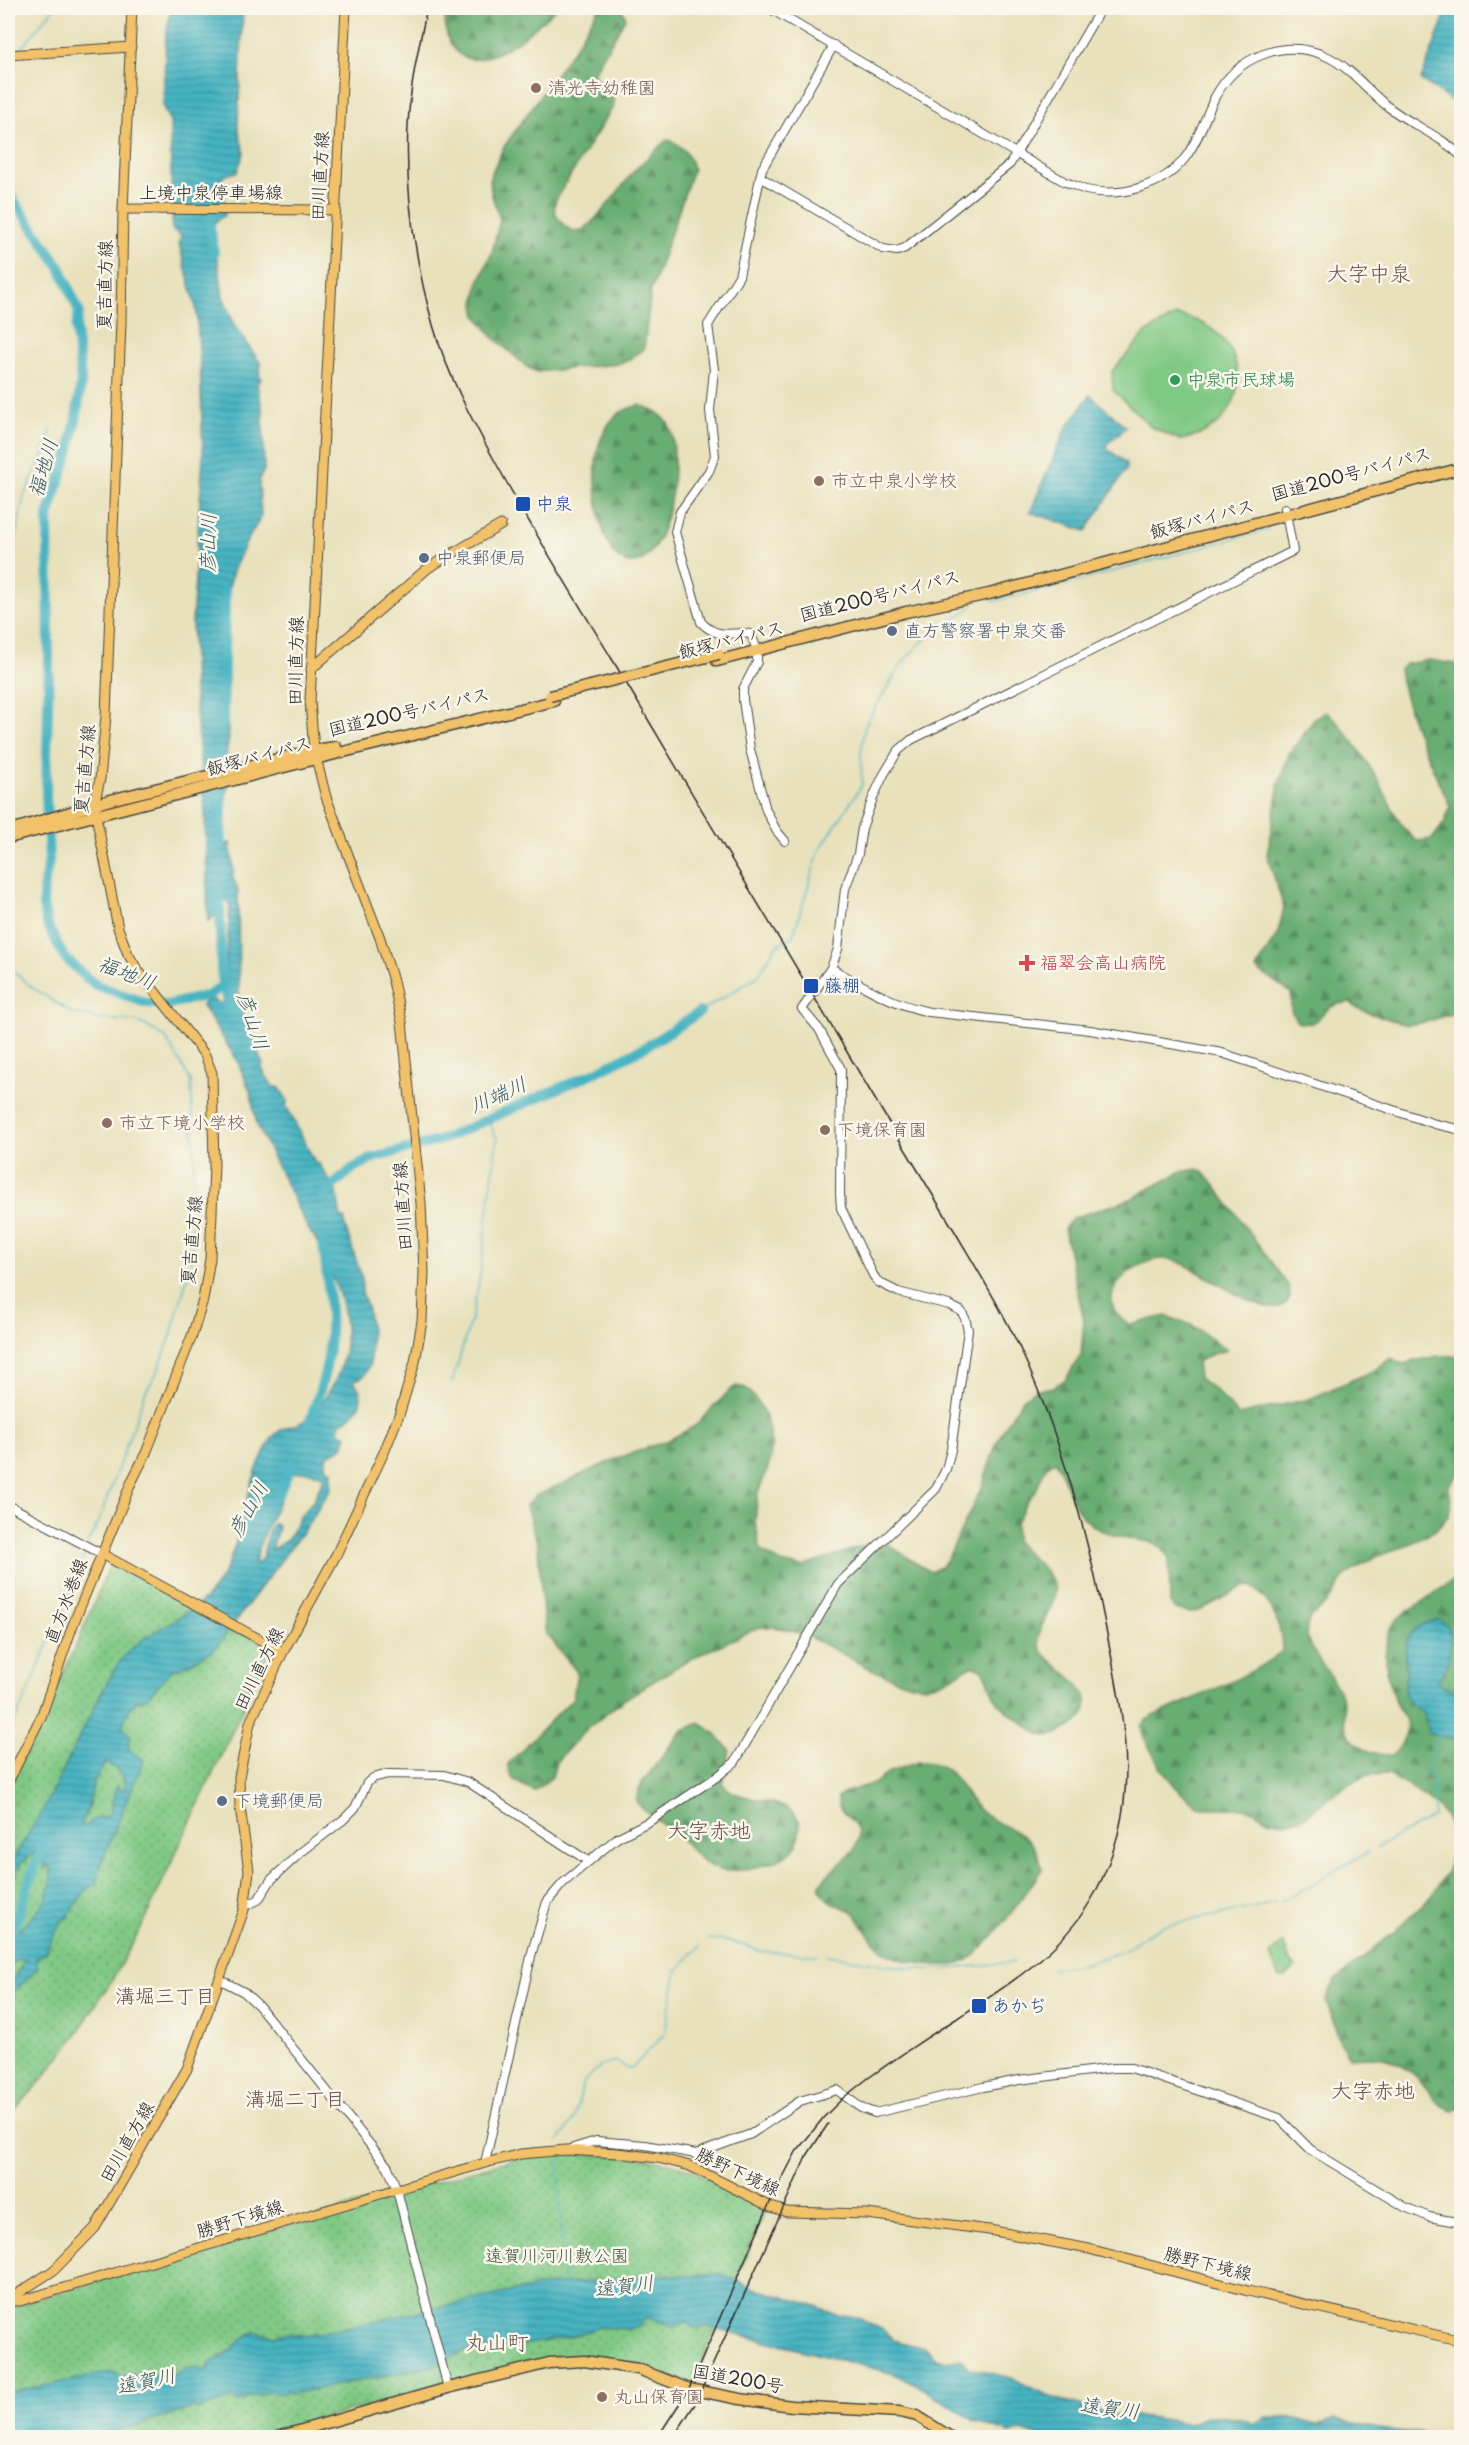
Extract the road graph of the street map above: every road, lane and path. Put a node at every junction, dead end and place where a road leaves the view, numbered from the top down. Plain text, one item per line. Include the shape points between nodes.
1 (132, 8) edge
2 (346, 8) edge
3 (769, 8) edge
4 (1101, 8) edge
5 (834, 45) junction
6 (131, 47) junction
7 (8, 55) edge
8 (1017, 152) junction
9 (1461, 157) edge
10 (760, 177) junction
11 (125, 209) junction
12 (333, 210) junction
13 (1461, 462) edge
14 (1461, 468) edge
15 (1286, 511) junction
16 (501, 525) dead end
17 (756, 647) junction
18 (311, 669) junction
19 (311, 756) junction
20 (95, 810) junction
21 (30, 828) junction
22 (8, 831) edge
23 (8, 838) edge
24 (785, 841) dead end
25 (831, 968) junction
26 (1461, 1130) edge
27 (8, 1504) edge
28 (106, 1556) junction
29 (281, 1651) junction
30 (8, 1782) edge
31 (588, 1861) junction
32 (245, 1906) junction
33 (221, 1980) junction
34 (566, 2150) junction
35 (485, 2163) junction
36 (398, 2193) junction
37 (1461, 2223) edge
38 (8, 2301) edge
39 (1461, 2341) edge
40 (448, 2385) junction
41 (274, 2438) edge
42 (952, 2438) edge

1 - 6 main road, 夏吉直方線
2 - 12 main road, 田川直方線
3 - 5 street
4 - 8 street
5 - 8 street
5 - 10 street via 772,149
6 - 7 main road
6 - 11 main road, 夏吉直方線
8 - 9 street via 1065,182 1086,190 1127,191 1154,183 1185,159 1228,78 1268,52 1299,49 1342,65 1387,106
8 - 10 street via 1010,164 980,189 897,251 883,249
10 - 17 street via 739,276 708,325 714,370 710,410 715,456 680,512 675,532 701,622 708,630 722,635 750,634
11 - 12 main road, 上境中泉停車場線
11 - 20 main road, 夏吉直方線 via 106,716
12 - 18 main road, 田川直方線
13 - 15 highway, 国道200号バイパス
14 - 15 highway
15 - 17 highway, 国道200号バイパス
15 - 25 street via 1293,551 941,724 898,751 862,828 858,854 845,890 838,949
16 - 18 main road via 428,568
17 - 19 highway, 国道200号バイパス, bridge
17 - 24 street via 755,669 743,689 744,710 760,792
18 - 19 main road, 田川直方線
19 - 20 highway, 国道200号バイパス
19 - 29 main road, 田川直方線 via 380,938 395,992 409,1074 422,1203 424,1272 415,1362 400,1412 336,1555
20 - 21 highway
20 - 28 main road, 夏吉直方線 via 118,928 128,954 205,1055 212,1073 214,1166 210,1259 203,1300
21 - 22 highway
21 - 23 highway
25 - 26 street via 910,1008 1090,1030 1222,1053
25 - 31 street via 802,1009 819,1029 841,1069 842,1208 878,1282 898,1292 949,1305 961,1311 968,1324 948,1460 936,1489 838,1584 735,1762
27 - 28 street
28 - 29 main road, 直方水巻線
28 - 30 main road, 直方水巻線 via 74,1622 41,1718
29 - 32 main road, 田川直方線 via 250,1724 241,1760 238,1787 249,1871
31 - 32 street via 468,1782 444,1774 388,1774 367,1783 355,1808 271,1880 258,1900
31 - 35 street via 553,1893 543,1911
32 - 33 main road, 田川直方線
33 - 36 street via 244,1992 259,2006 388,2167
33 - 38 main road, 田川直方線 via 188,2069 95,2228 54,2270
34 - 35 main road, 勝野下境線 via 521,2154
34 - 37 street via 596,2141 696,2154 752,2134 800,2101 837,2090 875,2113 1019,2080 1131,2068 1279,2118 1311,2150 1405,2207 1429,2217
34 - 39 main road, 勝野下境線 via 618,2153 690,2166 787,2212 867,2214 989,2230 1089,2250
35 - 36 main road, 勝野下境線
36 - 38 main road, 勝野下境線 via 20,2301
36 - 40 street
40 - 41 highway, 国道200号
40 - 42 highway, 国道200号 via 549,2363 606,2363 638,2369 689,2389 740,2399 900,2412 917,2416

